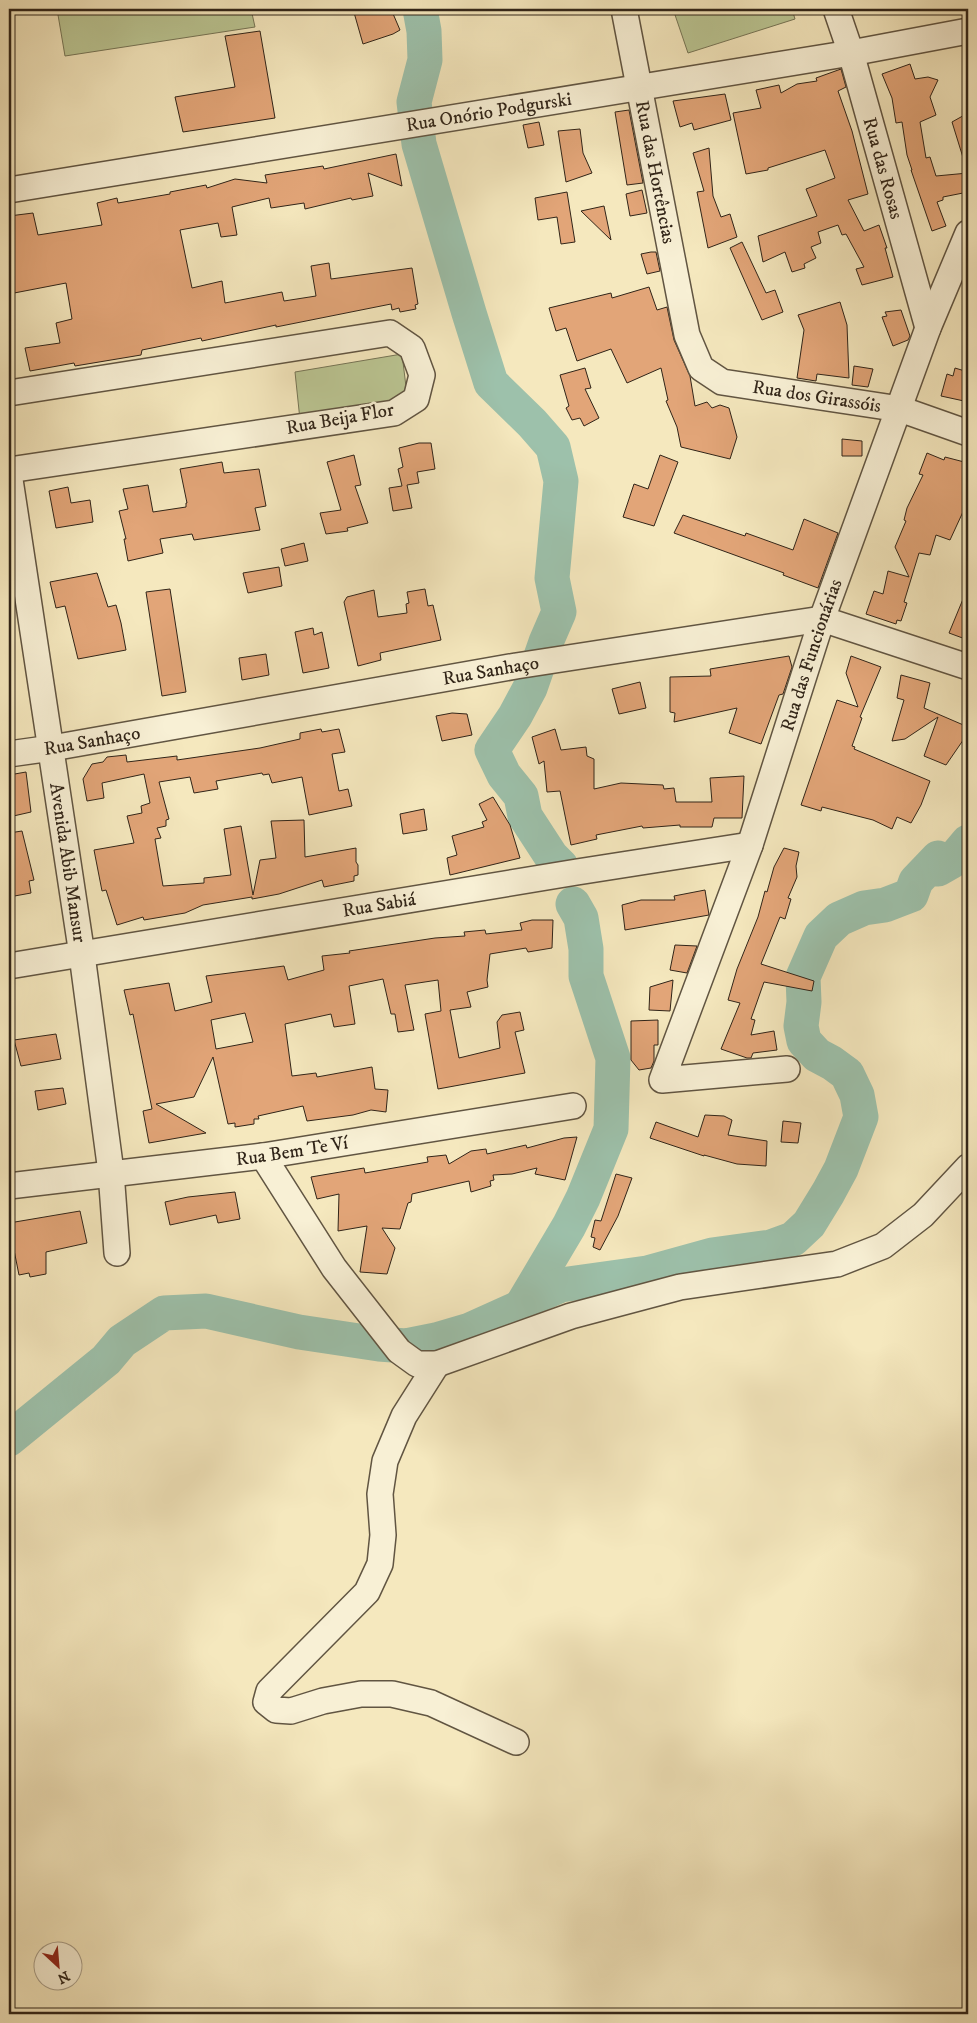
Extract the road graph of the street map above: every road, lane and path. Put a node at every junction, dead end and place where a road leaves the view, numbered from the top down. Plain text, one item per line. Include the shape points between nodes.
1 (624, 9) edge
2 (836, 9) edge
3 (968, 31) edge
4 (851, 54) junction
5 (640, 88) junction
6 (9, 190) edge
7 (968, 233) edge
8 (928, 328) junction
9 (687, 335) joint
10 (9, 393) edge
11 (900, 409) junction
12 (968, 433) edge
13 (9, 472) edge
14 (822, 619) junction
15 (968, 667) edge
16 (52, 748) junction
17 (9, 754) edge
18 (750, 845) junction
19 (82, 955) junction
20 (9, 966) edge
21 (787, 1069) dead end
22 (573, 1106) dead end
23 (263, 1156) junction
24 (968, 1167) edge
25 (111, 1172) junction
26 (9, 1186) edge
27 (117, 1253) dead end
28 (437, 1364) junction
29 (516, 1742) dead end

1 - 5 street, Rua das Hortências
2 - 4 street, Rua das Rosas
3 - 4 street, Rua Onório Podgurski
4 - 5 street, Rua Onório Podgurski
4 - 8 street, Rua das Rosas
5 - 6 street, Rua Onório Podgurski
5 - 9 street, Rua das Hortências
7 - 8 street, Rua das Funcionárias
8 - 11 street, Rua das Funcionárias
9 - 11 street, Rua dos Girassóis via 701,368 722,382
10 - 13 street, Rua Beija Flor via 390,333 412,348 422,375 416,399 394,413
11 - 12 street, Rua dos Girassóis
11 - 14 street, Rua das Funcionárias
13 - 16 street, Avenida Abib Mansur
14 - 15 street, Rua Sanhaço
14 - 16 street, Rua Sanhaço via 563,658
14 - 18 street, Rua das Funcionárias
16 - 17 street, Rua Sanhaço
16 - 19 street, Avenida Abib Mansur
18 - 19 street, Rua Sabiá
18 - 21 street, Rua das Funcionárias via 662,1080
19 - 20 street, Rua Sabiá
19 - 25 street, Avenida Abib Mansur
22 - 23 street, Rua Bem Te Ví
23 - 25 street, Rua Bem Te Ví
23 - 28 street via 334,1268 399,1351 416,1364
24 - 28 street via 923,1215 883,1246 837,1264 680,1287 570,1316
25 - 26 street, Rua Bem Te Ví
25 - 27 street, Avenida Abib Mansur
28 - 29 street via 404,1416 385,1461 380,1494 383,1535 380,1564 367,1592 269,1691 266,1702 276,1710 291,1711 361,1694 392,1694 431,1702

